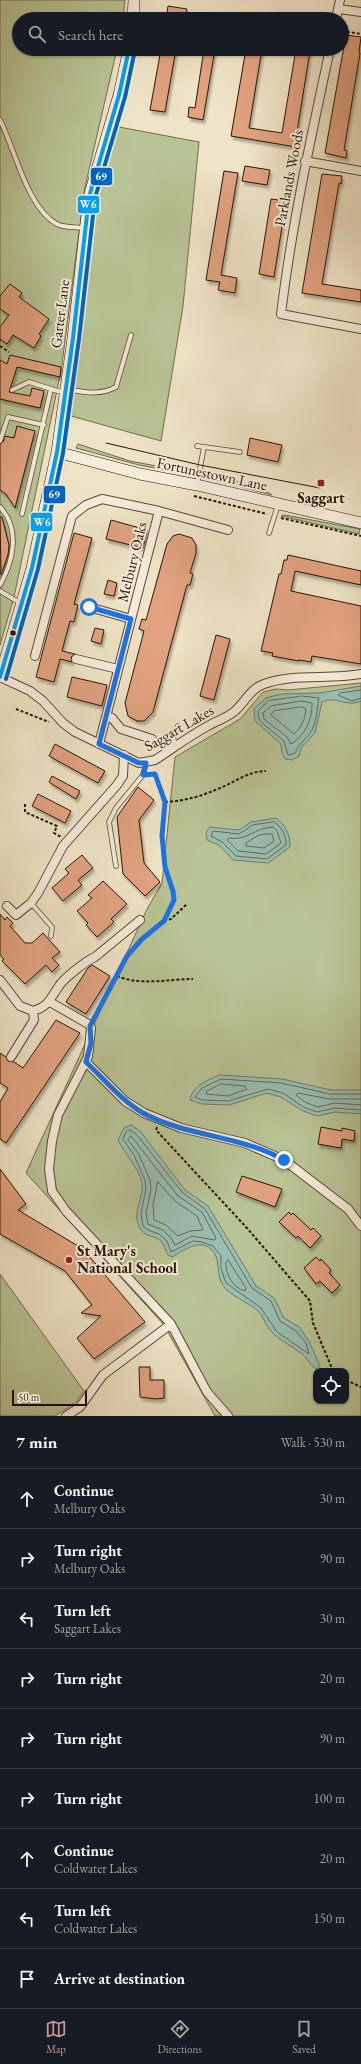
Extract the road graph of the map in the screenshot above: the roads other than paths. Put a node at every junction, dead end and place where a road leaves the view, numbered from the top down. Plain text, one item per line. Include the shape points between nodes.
1 (134, 0) edge
2 (339, 4) edge
3 (133, 12) edge
4 (361, 12) edge
5 (127, 56) edge
6 (328, 56) edge
7 (0, 120) edge
8 (306, 161) junction
9 (361, 171) edge
10 (85, 228) junction
11 (361, 329) edge
12 (131, 335) dead end
13 (51, 389) junction
14 (12, 390) dead end
15 (66, 391) junction
16 (44, 425) junction
17 (0, 441) edge
18 (197, 446) dead end
19 (204, 447) junction
20 (57, 452) junction
21 (240, 452) dead end
22 (197, 485) junction
23 (278, 505) junction
24 (0, 507) edge
25 (159, 511) junction
26 (22, 514) dead end
27 (361, 523) edge
28 (228, 530) dead end
29 (269, 533) dead end
30 (0, 585) edge
31 (0, 591) edge
32 (22, 604) junction
33 (89, 607) dead end
34 (131, 619) junction
35 (35, 656) dead end
36 (76, 659) dead end
37 (118, 669) junction
38 (361, 674) edge
39 (0, 677) edge
40 (108, 717) junction
41 (178, 726) dead end
42 (152, 739) dead end
43 (99, 744) junction
44 (176, 745) junction
45 (124, 755) junction
46 (146, 763) junction
47 (116, 866) dead end
48 (31, 903) junction
49 (7, 906) dead end
50 (140, 920) dead end
51 (51, 936) dead end
52 (0, 980) edge
53 (50, 1002) junction
54 (33, 1011) junction
55 (11, 1057) dead end
56 (86, 1062) junction
57 (361, 1226) edge
58 (171, 1324) junction
59 (66, 1416) edge
60 (228, 1416) edge

1 - 3 street
2 - 4 street
5 - 10 street, Garter Lane via 119,95 89,197
6 - 8 street, Parklands Woods
7 - 10 lane via 26,183 41,209 58,224
8 - 9 street
8 - 11 street, Parklands Woods via 280,314
10 - 15 street, Garter Lane
12 - 15 lane via 116,387 107,392 91,394
13 - 14 lane via 29,382
13 - 15 lane
13 - 16 lane
15 - 20 street, Garter Lane
16 - 17 lane via 8,417
16 - 26 lane
18 - 19 lane
19 - 21 lane
19 - 22 lane
20 - 22 street, Fortunestown Lane via 140,474
20 - 32 street, Garter Lane
22 - 23 street, Fortunestown Lane
23 - 27 street, Fortunestown Lane
23 - 29 lane
24 - 30 lane via 9,520 13,544 10,567
25 - 28 street, Melbury Oaks
25 - 34 street, Melbury Oaks
25 - 35 street, Melbury Oaks via 102,499 86,505 72,516
31 - 32 lane
32 - 39 street, Garter Lane
33 - 34 street, Melbury Oaks
34 - 37 street, Melbury Oaks
36 - 37 street
37 - 40 street, Melbury Oaks
38 - 44 street, Saggart Lakes via 263,684 245,698 232,713
39 - 43 street, Saggart Lakes via 30,691 63,723
40 - 42 street via 121,729
40 - 43 street, Melbury Oaks
41 - 44 lane via 173,739
43 - 45 street, Saggart Lakes
44 - 46 street, Saggart Lakes via 155,760
45 - 46 street, Saggart Lakes via 139,763
45 - 48 street via 123,776 117,786 63,846
46 - 47 lane via 143,775 116,808 109,822
48 - 49 street via 16,915
48 - 51 lane via 52,927
50 - 53 street via 88,959 60,985
52 - 54 street via 20,1006
53 - 54 street via 43,1008
53 - 56 street via 90,1026 91,1043
54 - 55 street via 34,1020
56 - 57 street via 125,1101 144,1113 181,1128 245,1143 276,1155 348,1209
56 - 58 street via 58,1115 49,1169 52,1191 66,1211
58 - 59 street via 103,1375 80,1407
58 - 60 street via 207,1392

